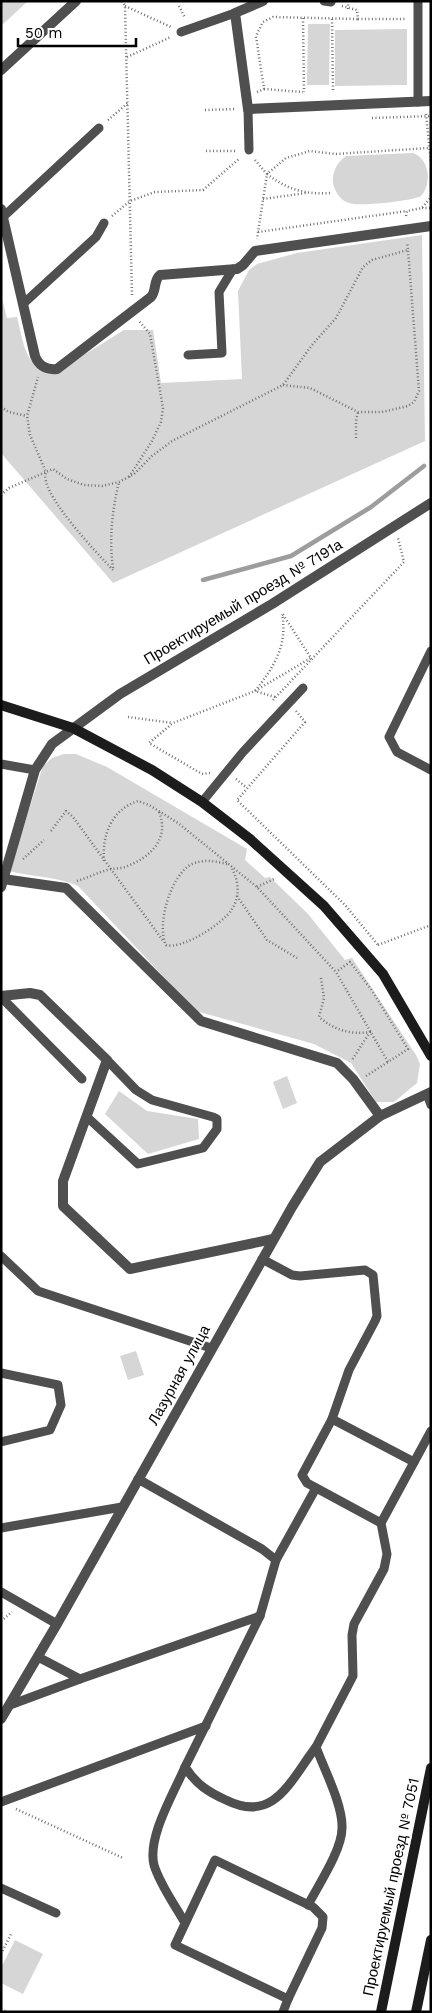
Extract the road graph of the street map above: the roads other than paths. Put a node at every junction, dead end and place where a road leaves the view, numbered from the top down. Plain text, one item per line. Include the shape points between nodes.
1 (76, 1) edge
2 (262, 1) edge
3 (418, 1) edge
4 (235, 13) junction
5 (181, 32) road end
6 (1, 70) edge
7 (431, 101) edge
8 (418, 102) junction
9 (248, 109) junction
10 (99, 128) road end
11 (249, 150) road end
12 (2, 213) edge
13 (104, 223) road end
14 (431, 226) edge
15 (233, 269) junction
16 (23, 304) junction
17 (188, 355) dead end
18 (431, 503) edge
19 (431, 651) edge
20 (303, 688) dead end
21 (1, 705) edge
22 (73, 728) junction
23 (1, 764) edge
24 (35, 770) junction
25 (431, 770) edge
26 (202, 802) junction
27 (2, 883) edge
28 (1, 996) edge
29 (429, 1049) edge
30 (107, 1060) junction
31 (82, 1079) dead end
32 (429, 1093) edge
33 (431, 1105) edge
34 (380, 1116) junction
35 (87, 1117) junction
36 (273, 1239) junction
37 (1, 1256) edge
38 (262, 1259) junction
39 (211, 1348) junction
40 (1, 1373) edge
41 (332, 1419) junction
42 (431, 1431) edge
43 (1, 1442) edge
44 (414, 1462) junction
45 (138, 1480) junction
46 (316, 1488) junction
47 (122, 1507) junction
48 (381, 1523) junction
49 (1, 1528) edge
50 (276, 1560) junction
51 (1, 1592) edge
52 (260, 1616) junction
53 (57, 1624) junction
54 (38, 1657) junction
55 (80, 1679) junction
56 (10, 1705) junction
57 (1, 1719) edge
58 (206, 1726) junction
59 (316, 1748) junction
60 (185, 1767) junction
61 (431, 1768) edge
62 (1, 1802) edge
63 (1, 1888) edge
64 (308, 1905) junction
65 (56, 1913) dead end
66 (185, 1923) junction
67 (431, 1940) edge
68 (288, 1999) junction
69 (283, 2012) edge
70 (381, 2012) edge
71 (416, 2012) edge

1 - 6 street
2 - 4 street
3 - 8 lane
4 - 5 lane
4 - 9 street
7 - 8 street
8 - 9 street
9 - 11 lane
10 - 12 lane
12 - 16 street
13 - 16 lane via 96,237
14 - 15 street via 255,251 243,266
15 - 16 street via 160,275 153,294 57,369 42,366 35,356
15 - 17 lane via 219,292 222,353
18 - 22 street, Проектируемый проезд № 7191а via 272,604 120,694
19 - 25 lane via 389,737 397,752
20 - 26 lane
21 - 22 street
22 - 24 street, Проектируемый проезд № 7191а via 52,744
22 - 26 street via 152,770
23 - 24 lane
24 - 27 street, Проектируемый проезд № 7191а
26 - 29 street via 267,852 324,906 383,974
27 - 34 street via 66,888 201,1021 337,1063
28 - 30 street via 40,995
28 - 31 lane
30 - 35 street
30 - 35 lane via 144,1095 213,1117 217,1119 217,1129 203,1148 138,1164
32 - 33 lane
32 - 34 street, Лазурная улица
34 - 36 street, Лазурная улица via 320,1162
35 - 36 street via 63,1181 63,1206 130,1269
36 - 38 street, Лазурная улица
37 - 39 lane via 38,1291
38 - 39 street, Лазурная улица
38 - 41 lane via 292,1274 365,1270 373,1275 377,1316 349,1370
39 - 45 street, Лазурная улица
40 - 43 lane via 58,1385 61,1406 50,1430
41 - 44 lane
41 - 46 lane via 302,1475
42 - 44 lane
44 - 48 lane
45 - 47 street, Лазурная улица
45 - 50 lane
46 - 48 lane
46 - 50 lane
47 - 49 lane
47 - 53 street, Лазурная улица
48 - 59 lane via 386,1561 354,1624 353,1676
50 - 52 lane
51 - 53 lane
52 - 55 lane
52 - 58 lane
53 - 54 street, Лазурная улица
54 - 55 lane
54 - 56 street, Лазурная улица
55 - 56 lane
56 - 57 street, Лазурная улица
58 - 60 lane
58 - 62 lane
59 - 60 lane via 278,1797 265,1807 251,1808 208,1792 194,1781
59 - 64 lane via 340,1810 342,1827 338,1846
60 - 66 lane via 158,1829 153,1853 156,1871
61 - 70 street, Проектируемый проезд № 7051
63 - 65 lane
64 - 66 lane via 215,1860
64 - 68 lane via 319,1911 324,1922
66 - 68 lane via 175,1945
67 - 71 street
68 - 69 lane

